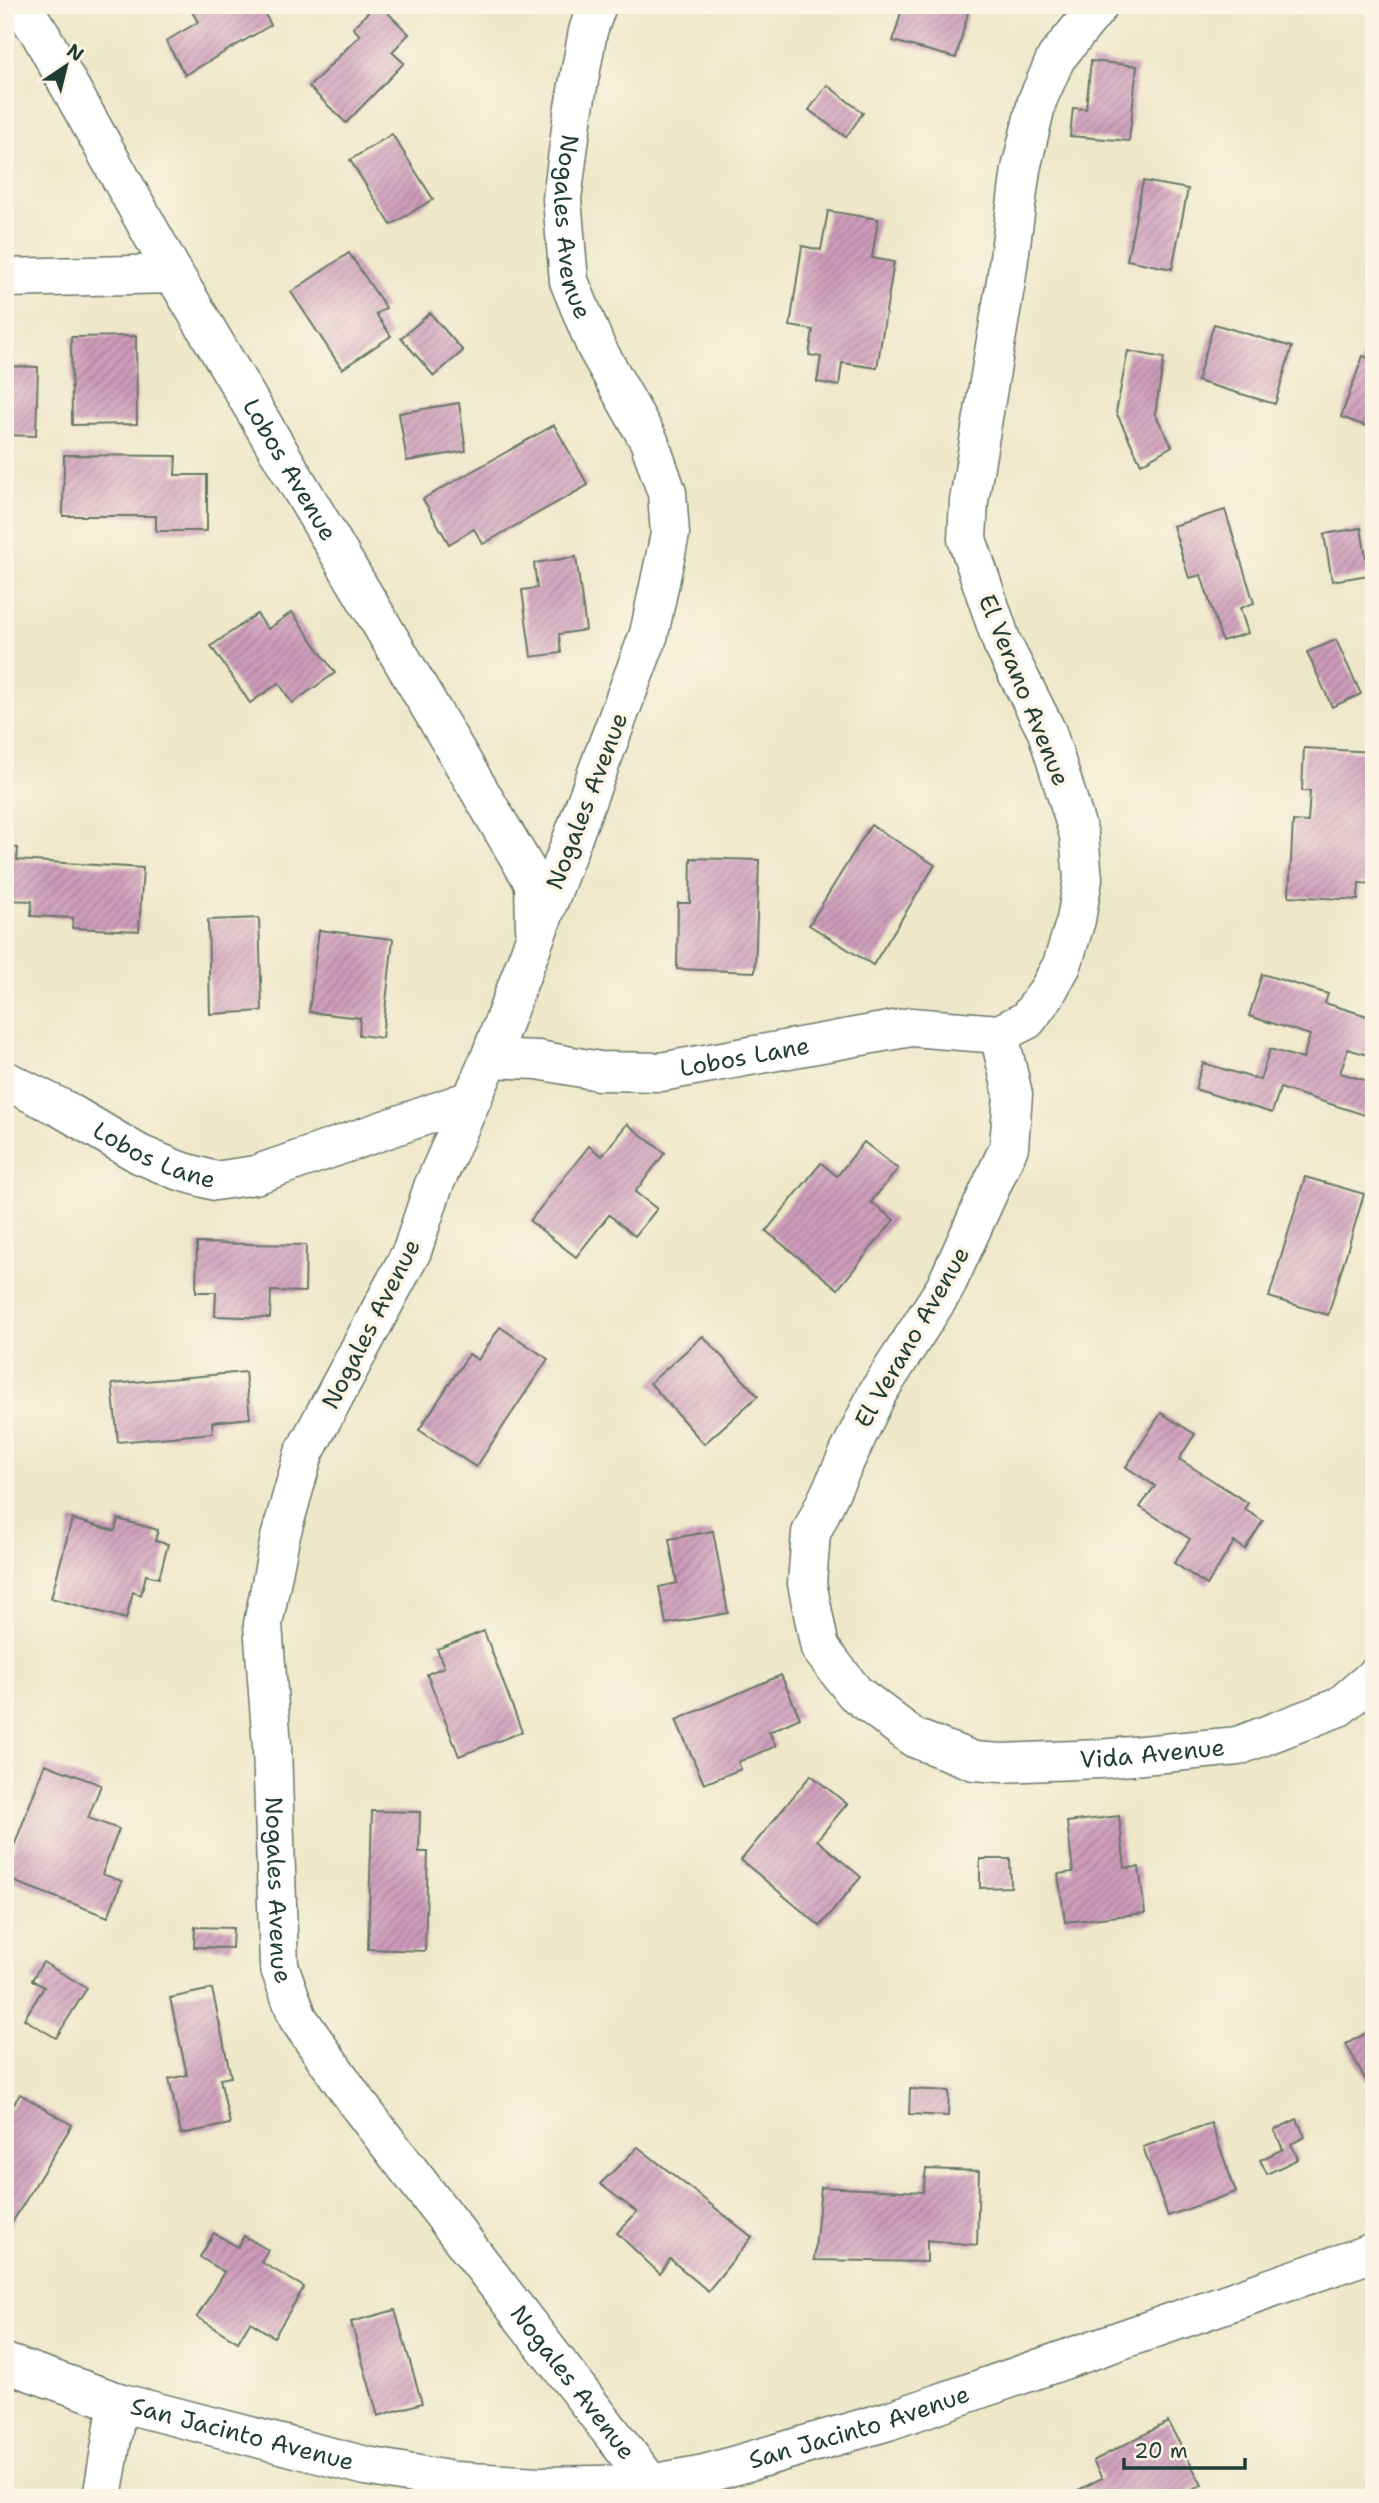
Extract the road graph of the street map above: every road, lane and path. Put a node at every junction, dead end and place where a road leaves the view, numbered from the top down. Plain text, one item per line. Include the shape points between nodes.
1 (21, 5) edge
2 (597, 5) edge
3 (1099, 5) edge
4 (174, 274) junction
5 (5, 278) edge
6 (535, 939) junction
7 (999, 1034) junction
8 (490, 1058) junction
9 (5, 1080) edge
10 (470, 1100) junction
11 (1374, 1677) edge
12 (914, 1738) joint
13 (1374, 2252) edge
14 (5, 2362) edge
15 (118, 2402) junction
16 (653, 2491) edge
17 (102, 2498) edge

1 - 4 street, Lobos Avenue
2 - 6 street, Nogales Avenue via 576,100 562,199 569,281 596,347 649,441 667,493 670,534 649,634
3 - 7 street, El Verano Avenue via 1056,58 1037,101 1021,169 969,501 967,539 1002,643 1047,732 1079,835 1083,879 1062,965 1027,1020
4 - 5 street
4 - 6 street, Lobos Avenue via 534,883
6 - 8 street, Nogales Avenue
7 - 8 street, Lobos Lane via 911,1027 661,1072 599,1071 538,1060
7 - 12 street, El Verano Avenue via 1013,1094 1009,1147 1002,1167 945,1288 878,1392 811,1533 807,1583 820,1648 855,1693
8 - 10 street, Nogales Avenue
9 - 10 street, Lobos Lane via 139,1154 215,1181 255,1175
10 - 16 street, Nogales Avenue via 412,1251 304,1453 280,1538 263,1624 279,1966 298,2018 357,2103
11 - 12 street, Vida Avenue via 1339,1707 1238,1745 1100,1759 1001,1763 974,1761
13 - 16 street, San Jacinto Avenue via 888,2421
14 - 15 street, San Jacinto Avenue
15 - 16 street, San Jacinto Avenue via 366,2466 454,2481
15 - 17 street

